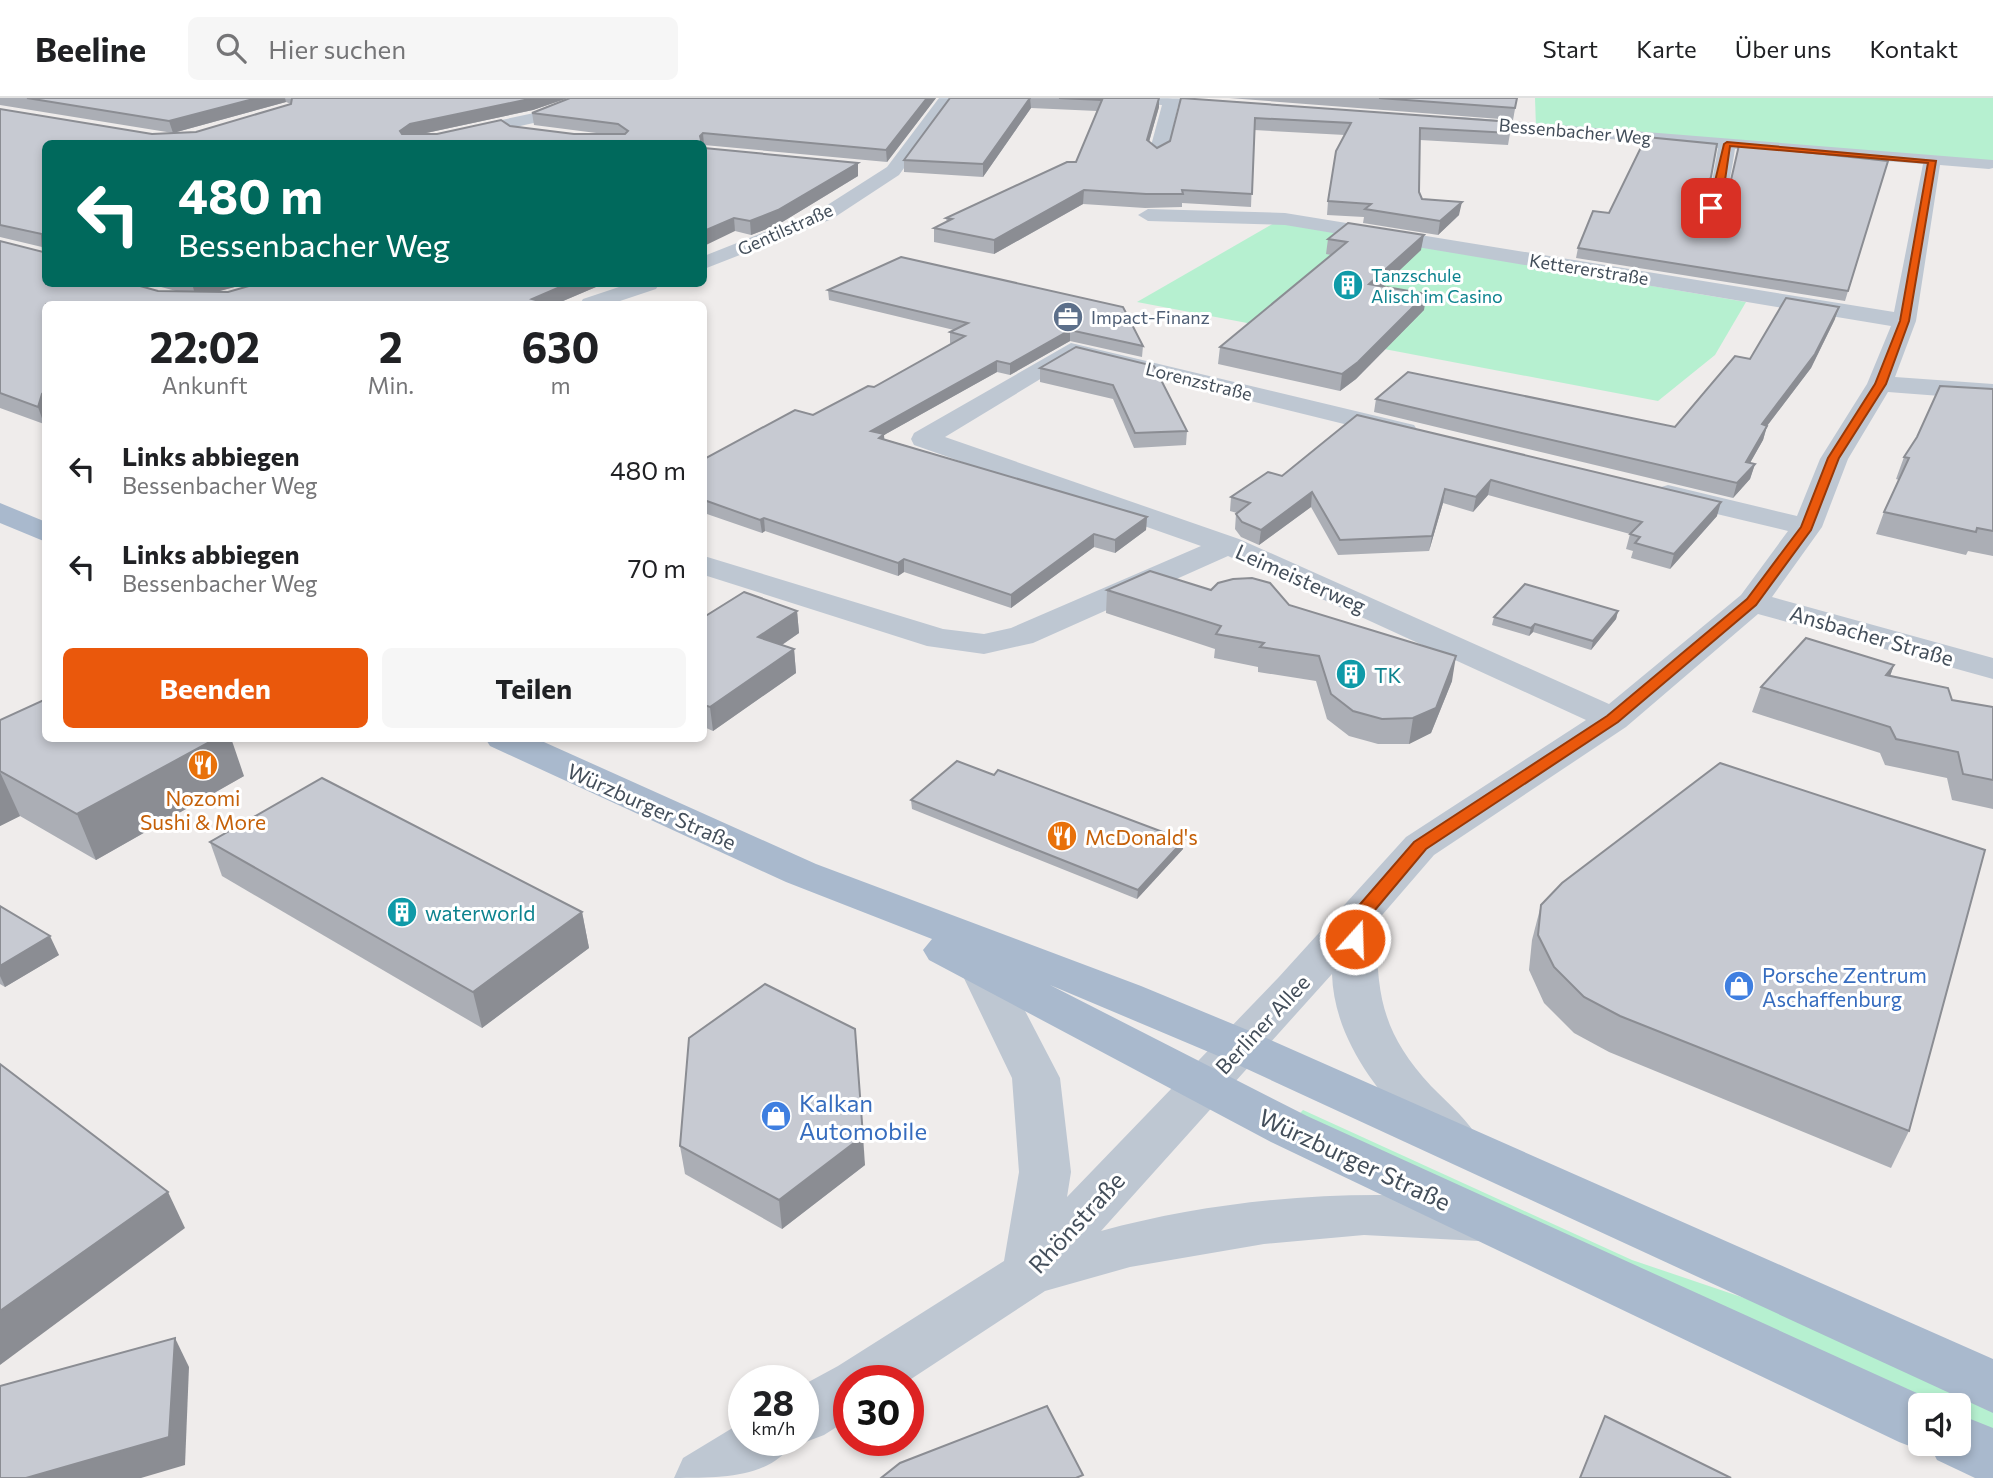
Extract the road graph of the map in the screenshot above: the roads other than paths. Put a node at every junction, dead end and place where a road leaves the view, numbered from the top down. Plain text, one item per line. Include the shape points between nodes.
1 (590, 98) edge
2 (947, 98) edge
3 (1133, 98) edge
4 (1171, 101) junction
5 (1253, 107) edge
6 (1447, 121) edge
7 (493, 128) junction
8 (543, 134) edge
9 (433, 140) edge
10 (1727, 144) junction
11 (1158, 153) edge
12 (1932, 161) junction
13 (1989, 164) dead end
14 (866, 169) edge
15 (893, 171) junction
16 (1148, 215) edge
17 (1702, 229) edge
18 (707, 262) edge
19 (639, 287) edge
20 (600, 301) edge
21 (1904, 321) junction
22 (1880, 384) junction
23 (1993, 392) edge
24 (1432, 437) edge
25 (1646, 489) edge
26 (0, 512) edge
27 (1807, 527) junction
28 (42, 531) edge
29 (1228, 545) junction
30 (707, 566) edge
31 (1752, 602) junction
32 (1993, 669) edge
33 (1613, 719) junction
34 (512, 742) edge
35 (801, 873) junction
36 (1356, 922) junction
37 (982, 970) junction
38 (1240, 1046) junction
39 (1204, 1087) junction
40 (1456, 1143) junction
41 (1486, 1220) junction
42 (1029, 1273) junction
43 (885, 1365) edge
44 (1993, 1387) edge
45 (1908, 1417) edge
46 (1971, 1447) edge
47 (740, 1456) edge
48 (1993, 1457) edge
49 (705, 1478) edge

1 - 7 street
2 - 15 street, Gentilstraße
3 - 4 street
4 - 5 street
4 - 11 street
6 - 10 street, Bessenbacher Weg
7 - 8 street
7 - 9 street
10 - 12 street, Bessenbacher Weg
10 - 17 street via 1720,187
12 - 13 street, Bessenbacher Weg
12 - 21 street, Berliner Allee
14 - 15 street
15 - 18 street, Gentilstraße via 825,215
16 - 21 street, Kettererstraße via 1286,219
19 - 20 street
21 - 22 street, Berliner Allee
22 - 23 street
22 - 27 street, Berliner Allee via 1834,458
24 - 29 street, Lorenzstraße via 1071,350 924,439
25 - 27 street
26 - 28 main road
27 - 31 street, Berliner Allee
29 - 30 street, Leimeisterweg via 1021,636 984,644 939,639
29 - 33 street, Leimeisterweg
31 - 32 street, Ansbacher Straße
31 - 33 street, Berliner Allee
33 - 36 street, Berliner Allee via 1420,846
34 - 35 main road, Würzburger Straße
35 - 37 main road, Würzburger Straße
35 - 38 main road, Würzburger Straße
36 - 38 street, Berliner Allee
36 - 40 street, Würzburger Straße via 1358,1005 1368,1036 1386,1065
37 - 39 main road, Würzburger Straße
37 - 42 street via 1036,1078 1045,1172
38 - 39 street, Berliner Allee
38 - 40 main road, Würzburger Straße
39 - 41 main road, Würzburger Straße
39 - 42 street, Rhönstraße
40 - 44 main road, Würzburger Straße
41 - 42 street via 1364,1214 1264,1223 1130,1245
41 - 45 main road, Würzburger Straße
42 - 43 street, Rhönstraße
46 - 48 main road
47 - 49 street

